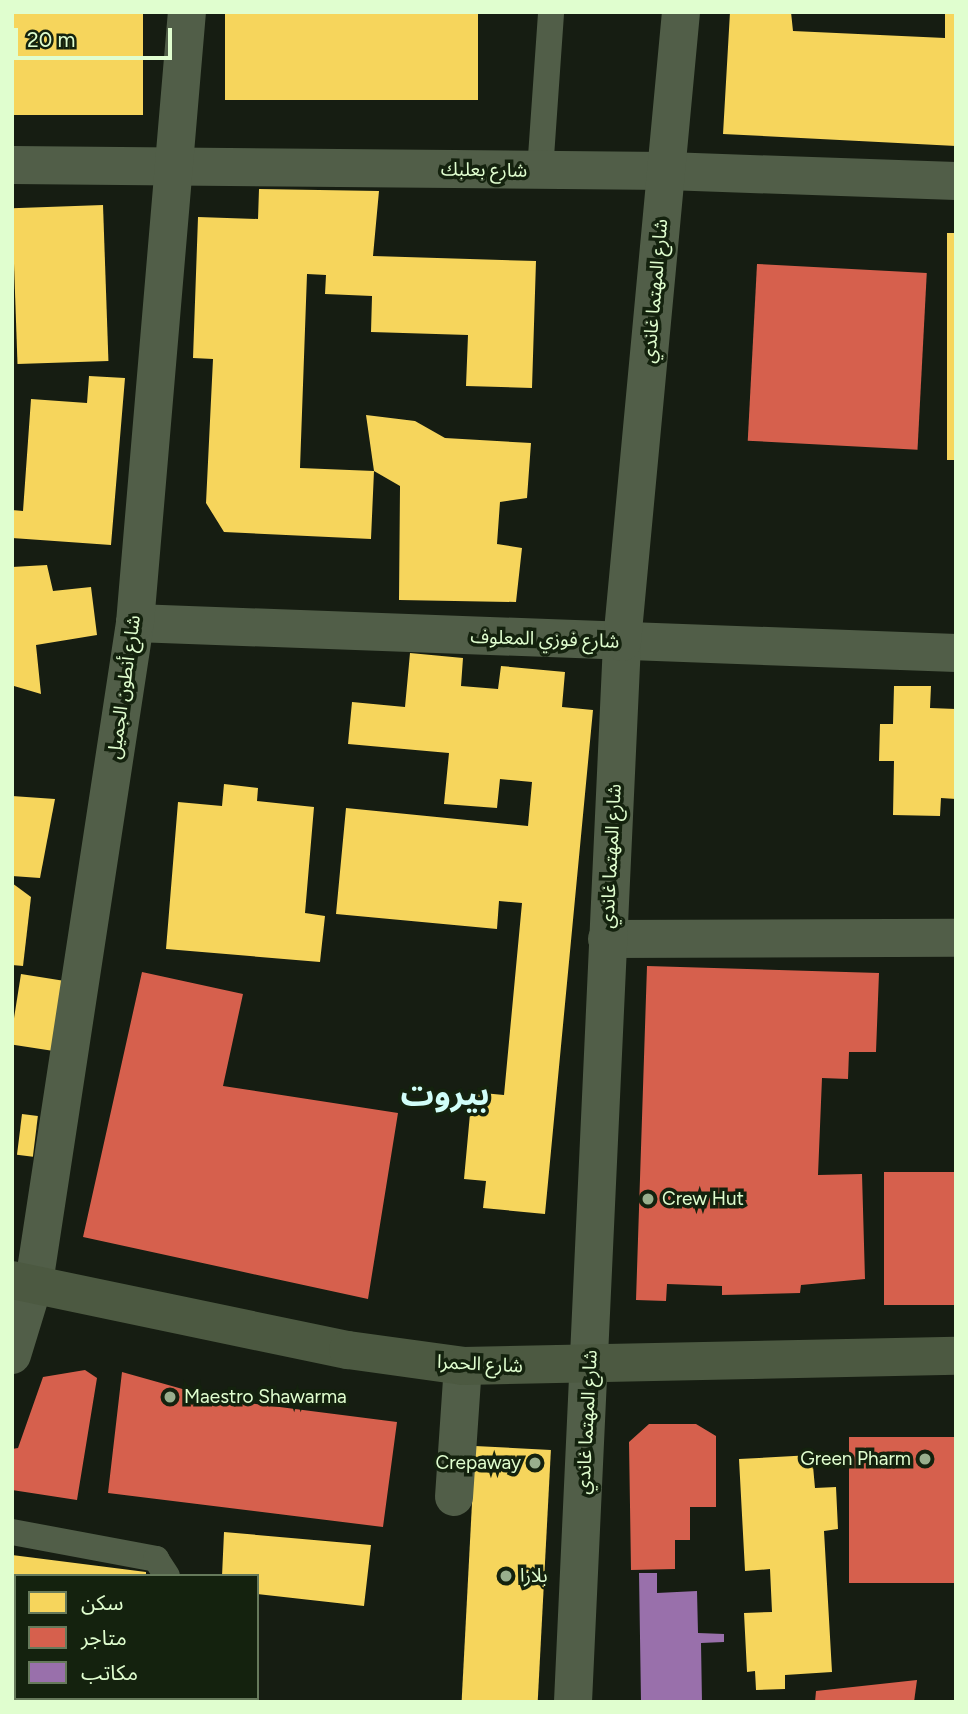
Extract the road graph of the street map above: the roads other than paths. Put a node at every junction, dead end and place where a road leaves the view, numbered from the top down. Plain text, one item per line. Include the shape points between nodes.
1 (187, 12) edge
2 (551, 12) edge
3 (681, 12) edge
4 (12, 165) edge
5 (176, 167) junction
6 (540, 171) junction
7 (667, 171) junction
8 (956, 181) edge
9 (135, 623) junction
10 (622, 642) junction
11 (956, 653) edge
12 (956, 938) edge
13 (607, 939) junction
14 (23, 1281) edge
15 (12, 1355) edge
16 (956, 1356) edge
17 (463, 1366) junction
18 (590, 1366) junction
19 (454, 1497) dead end
20 (12, 1532) edge
21 (166, 1574) edge
22 (572, 1702) edge

1 - 5 street, شارع أنطون الجميل
2 - 6 lane
3 - 7 street, شارع المهتما غاندي
4 - 5 street, شارع بعلبك
5 - 6 street, شارع بعلبك
5 - 9 street, شارع أنطون الجميل
6 - 7 street, شارع بعلبك
7 - 8 street, شارع بعلبك
7 - 10 street, شارع المهتما غاندي
9 - 10 street, شارع فوزي المعلوف
9 - 14 street, شارع أنطون الجميل
10 - 11 street, شارع فوزي المعلوف
10 - 13 street, شارع المهتما غاندي
12 - 13 street
13 - 18 street, شارع المهتما غاندي
14 - 15 street, شارع أنطون الجميل
14 - 17 main road, شارع الحمرا via 348,1350
16 - 18 main road, شارع الحمرا
17 - 18 main road, شارع الحمرا
17 - 19 street
18 - 22 street, شارع المهتما غاندي
20 - 21 lane via 156,1559

